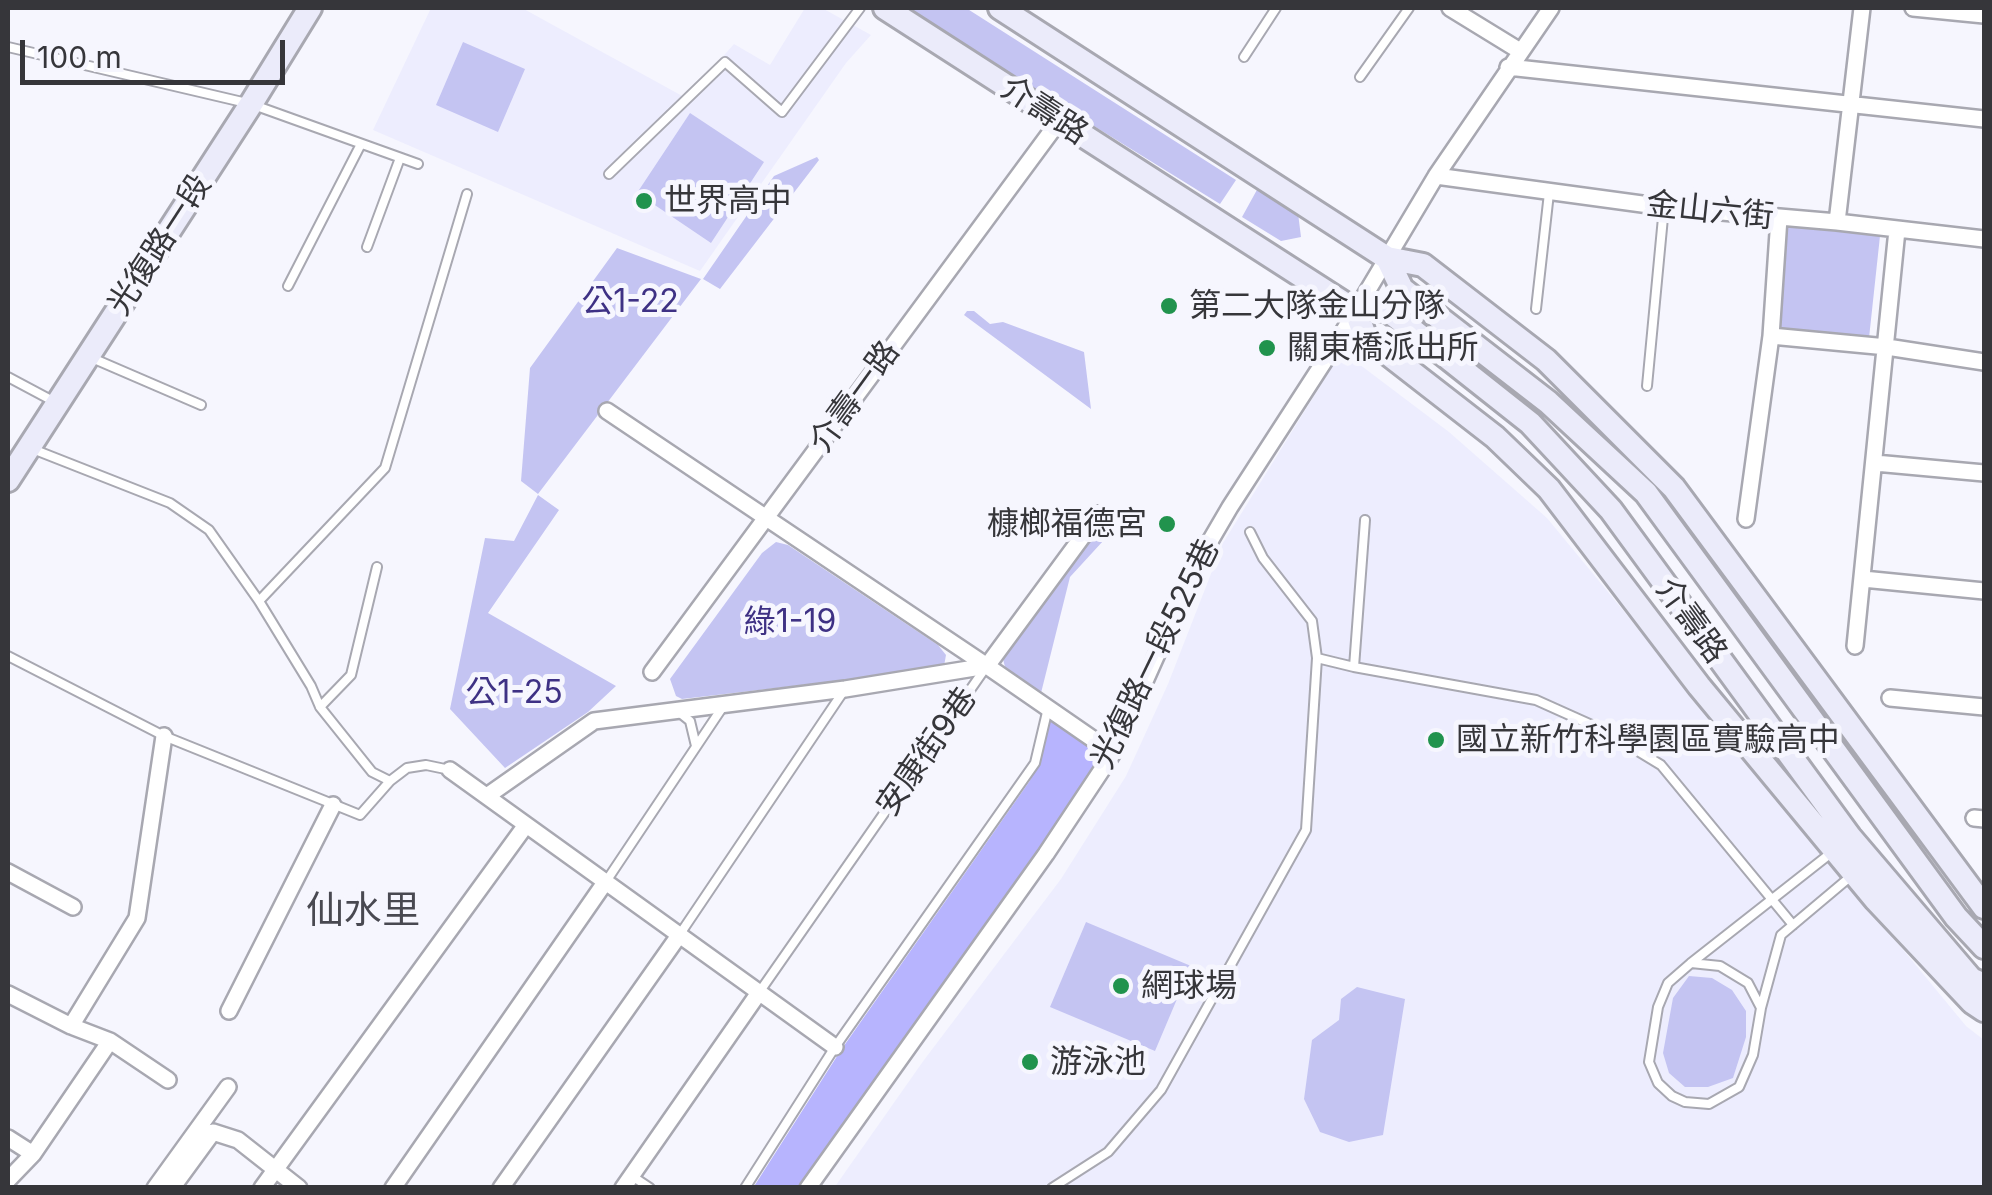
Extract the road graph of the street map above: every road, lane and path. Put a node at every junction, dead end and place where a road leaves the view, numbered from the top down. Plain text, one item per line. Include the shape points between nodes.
1 (310, 8) edge
2 (860, 8) edge
3 (885, 8) edge
4 (1000, 8) edge
5 (1276, 8) edge
6 (1409, 8) edge
7 (1450, 8) edge
8 (1550, 8) edge
9 (1862, 8) edge
10 (1914, 8) edge
11 (1984, 15) edge
12 (8, 47) edge
13 (1520, 51) junction
14 (1244, 56) dead end
15 (1508, 67) junction
16 (1360, 78) dead end
17 (251, 104) junction
18 (1852, 105) junction
19 (1984, 120) edge
20 (1059, 121) junction
21 (361, 144) junction
22 (400, 158) junction
23 (418, 164) dead end
24 (609, 174) dead end
25 (1436, 176) junction
26 (1548, 193) junction
27 (467, 194) dead end
28 (1664, 207) junction
29 (1780, 218) junction
30 (1837, 222) junction
31 (1897, 230) junction
32 (1984, 239) edge
33 (367, 246) dead end
34 (1387, 258) junction
35 (288, 286) dead end
36 (1356, 310) junction
37 (1536, 310) dead end
38 (1770, 336) junction
39 (1887, 347) junction
40 (88, 356) junction
41 (1984, 362) edge
42 (8, 377) edge
43 (1647, 386) dead end
44 (57, 403) junction
45 (200, 405) dead end
46 (606, 411) dead end
47 (29, 447) junction
48 (1875, 463) junction
49 (1984, 473) edge
50 (8, 480) edge
51 (1100, 514) dead end
52 (766, 518) junction
53 (1746, 519) dead end
54 (1365, 520) dead end
55 (1250, 532) dead end
56 (377, 567) dead end
57 (1863, 579) junction
58 (1984, 591) edge
59 (259, 601) junction
60 (1855, 646) dead end
61 (8, 656) edge
62 (1318, 658) junction
63 (987, 666) junction
64 (1354, 667) junction
65 (652, 672) dead end
66 (845, 689) junction
67 (1890, 698) dead end
68 (724, 705) junction
69 (320, 707) junction
70 (1984, 707) edge
71 (1048, 708) junction
72 (677, 710) junction
73 (164, 736) junction
74 (696, 746) junction
75 (1112, 753) junction
76 (450, 770) joint
77 (390, 782) junction
78 (488, 796) junction
79 (333, 805) junction
80 (526, 825) junction
81 (1843, 843) junction
82 (1863, 868) junction
83 (8, 872) edge
84 (606, 880) junction
85 (1773, 898) junction
86 (1984, 907) edge
87 (73, 908) dead end
88 (1793, 925) junction
89 (680, 934) junction
90 (1984, 947) edge
91 (1690, 963) junction
92 (8, 994) edge
93 (758, 994) junction
94 (1981, 1001) edge
95 (1761, 1008) junction
96 (229, 1011) dead end
97 (71, 1026) junction
98 (110, 1041) junction
99 (835, 1047) junction
100 (168, 1080) dead end
101 (228, 1087) dead end
102 (8, 1138) edge
103 (33, 1154) junction
104 (276, 1170) junction
105 (8, 1180) edge
106 (627, 1182) edge
107 (155, 1188) edge
108 (172, 1188) edge
109 (262, 1188) edge
110 (300, 1188) edge
111 (393, 1188) edge
112 (501, 1188) edge
113 (650, 1188) edge
114 (745, 1188) edge
115 (808, 1188) edge
116 (1052, 1188) edge

1 - 17 street, 光復路一段
2 - 24 lane via 782,112 725,62
3 - 20 street, 介壽路
4 - 34 street, 介壽路
5 - 14 lane
6 - 16 lane
7 - 13 street
8 - 13 street, 光復路一段525巷
9 - 18 street
10 - 11 street
12 - 17 lane
13 - 15 street, 光復路一段525巷
15 - 18 street
15 - 25 street, 光復路一段525巷
17 - 21 lane
17 - 40 street, 光復路一段
18 - 19 street
18 - 30 street
20 - 36 street, 介壽路
20 - 52 street, 介壽一路
21 - 22 lane
21 - 35 lane
22 - 23 lane
22 - 33 lane
25 - 26 street, 金山六街
25 - 34 street, 光復路一段525巷
26 - 28 street, 金山六街
26 - 37 lane
27 - 59 lane via 385,468
28 - 29 street, 金山六街
28 - 43 lane
29 - 30 street, 金山六街
29 - 38 street
30 - 31 street, 金山六街
31 - 32 street, 金山六街
31 - 39 street
34 - 36 street, 光復路一段525巷
34 - 86 street, 介壽路 via 1422,264 1546,360 1674,488
34 - 90 street, 介壽路 via 1402,288 1548,402 1646,493 1956,918
36 - 75 street, 光復路一段525巷 via 1199,560
36 - 81 street, 介壽路 via 1365,336 1495,437 1549,489 1699,686
36 - 81 street, 介壽路 via 1386,310 1530,423 1612,510
38 - 39 street
38 - 53 street
39 - 41 street
39 - 48 street
40 - 44 street, 光復路一段
40 - 45 lane
42 - 44 lane
44 - 47 street, 光復路一段
46 - 52 street
47 - 50 street, 光復路一段
47 - 59 lane via 170,502 209,530
48 - 49 street
48 - 57 street
51 - 63 street, 安康街9巷
52 - 63 street
52 - 65 street, 介壽一路
54 - 64 lane
55 - 62 lane via 1312,621
56 - 69 lane via 351,675
57 - 58 street
57 - 60 street
59 - 69 lane
61 - 73 lane
62 - 64 lane
62 - 116 lane via 1306,830 1161,1090 1108,1152
63 - 66 street
63 - 71 street
63 - 93 lane, 安康街9巷
64 - 85 lane via 1536,700 1606,732 1661,765
66 - 68 street
66 - 89 lane
67 - 70 street
68 - 72 street
68 - 74 lane
69 - 77 lane via 372,772
71 - 75 street
71 - 99 lane via 1035,762
72 - 74 lane via 690,720
72 - 78 street via 594,721
73 - 79 lane
73 - 97 street via 137,918
74 - 84 lane
75 - 115 street, 光復路一段525巷
76 - 77 lane via 406,768
76 - 78 street
77 - 79 lane via 360,815
78 - 80 street
79 - 96 street
80 - 84 street
80 - 104 street
81 - 82 street, 介壽路
81 - 85 lane
82 - 88 lane
82 - 94 street, 介壽路 via 1971,978
83 - 87 street
84 - 89 street
84 - 111 street
85 - 88 lane
85 - 91 lane
88 - 95 lane via 1782,934
89 - 93 street
89 - 112 street
91 - 95 lane via 1720,966 1748,983
91 - 95 lane via 1668,983 1658,1007 1649,1062 1672,1096 1709,1104 1739,1087
92 - 97 street
93 - 99 street
93 - 106 street
97 - 98 street
98 - 100 street
98 - 103 street
99 - 114 lane
101 - 107 street
102 - 103 street
103 - 105 street
104 - 108 street via 238,1140 213,1132
104 - 109 street
104 - 110 street
106 - 113 lane

